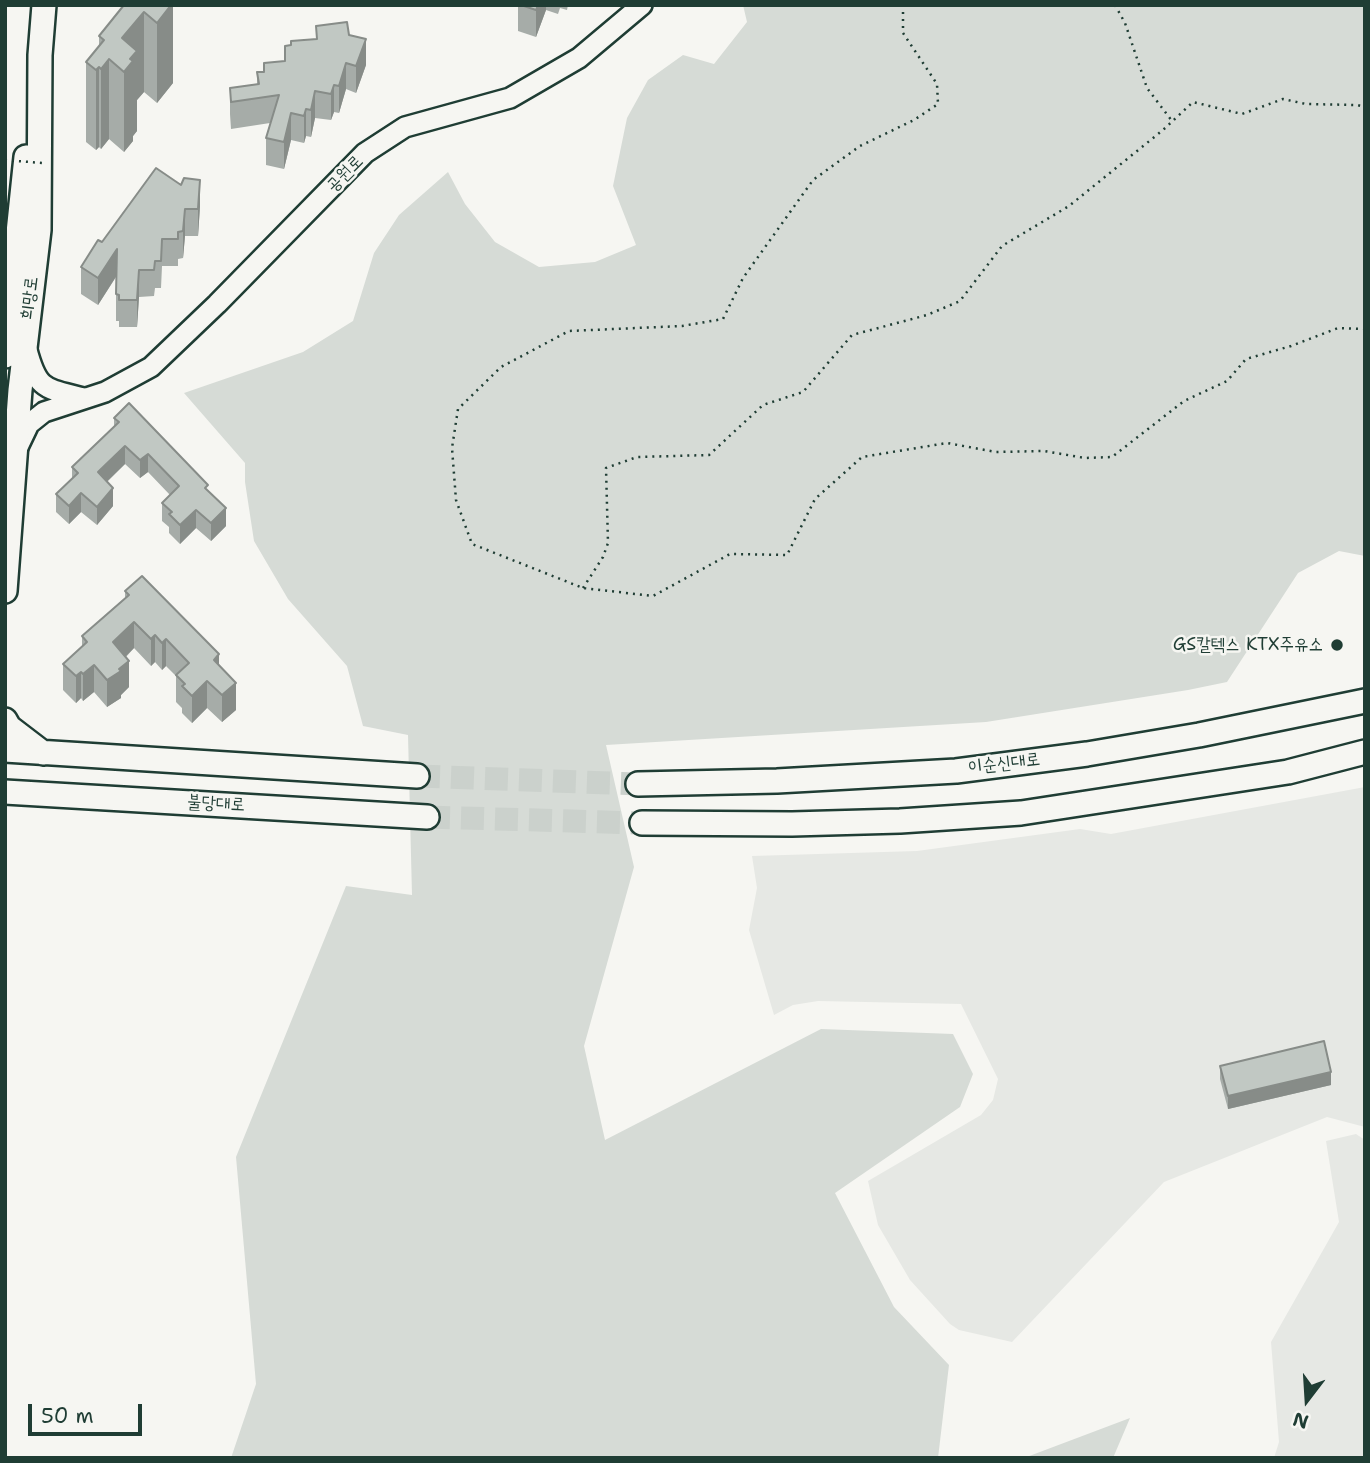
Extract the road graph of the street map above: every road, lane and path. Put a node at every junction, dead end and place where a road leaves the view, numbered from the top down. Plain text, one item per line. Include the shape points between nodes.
1 (44, 5) edge
2 (642, 5) edge
3 (903, 5) edge
4 (1115, 5) edge
5 (40, 55) junction
6 (1365, 107) edge
7 (1172, 121) junction
8 (5, 160) edge
9 (42, 163) dead end
10 (1365, 329) edge
11 (25, 342) junction
12 (5, 356) edge
13 (83, 398) junction
14 (16, 451) junction
15 (583, 588) junction
16 (5, 591) edge
17 (1365, 701) edge
18 (5, 720) edge
19 (5, 750) edge
20 (1365, 752) edge
21 (43, 753) junction
22 (417, 776) tunnel mouth
23 (638, 784) tunnel mouth
24 (5, 792) edge
25 (40, 794) junction
26 (5, 808) edge
27 (427, 817) tunnel mouth
28 (642, 823) tunnel mouth

1 - 5 main road, 희망로
2 - 13 street, 공원로 via 579,58 510,97 405,127 365,153 151,367 105,392
3 - 15 path via 902,33 937,84 938,104 860,145 813,180 743,278 723,319 682,327 569,331 501,367 458,409 452,448 456,500 472,544
4 - 7 path via 1147,88
5 - 11 main road, 희망로 via 39,230
5 - 12 main road
6 - 7 path via 1283,99 1242,114 1193,102
7 - 15 path via 1069,206 1002,246 960,301 852,335 803,392 763,405 709,455 637,457 606,468 608,543
8 - 9 path, bridge
10 - 15 path via 1338,328 1246,359 1227,381 1184,401 1112,457 996,452 947,443 862,457 815,499 787,555 730,554 653,596
11 - 13 street via 33,375 42,385
11 - 14 main road, 희망로
13 - 14 street, 공원로 via 44,412 29,424
14 - 16 main road, 희망로
17 - 23 main road, 이순신대로 via 1087,754 956,771
18 - 21 main road
19 - 21 main road
20 - 28 main road via 1288,772 1021,813 859,822
21 - 22 main road
24 - 25 main road, 불당대로
25 - 26 main road
25 - 27 main road, 불당대로

